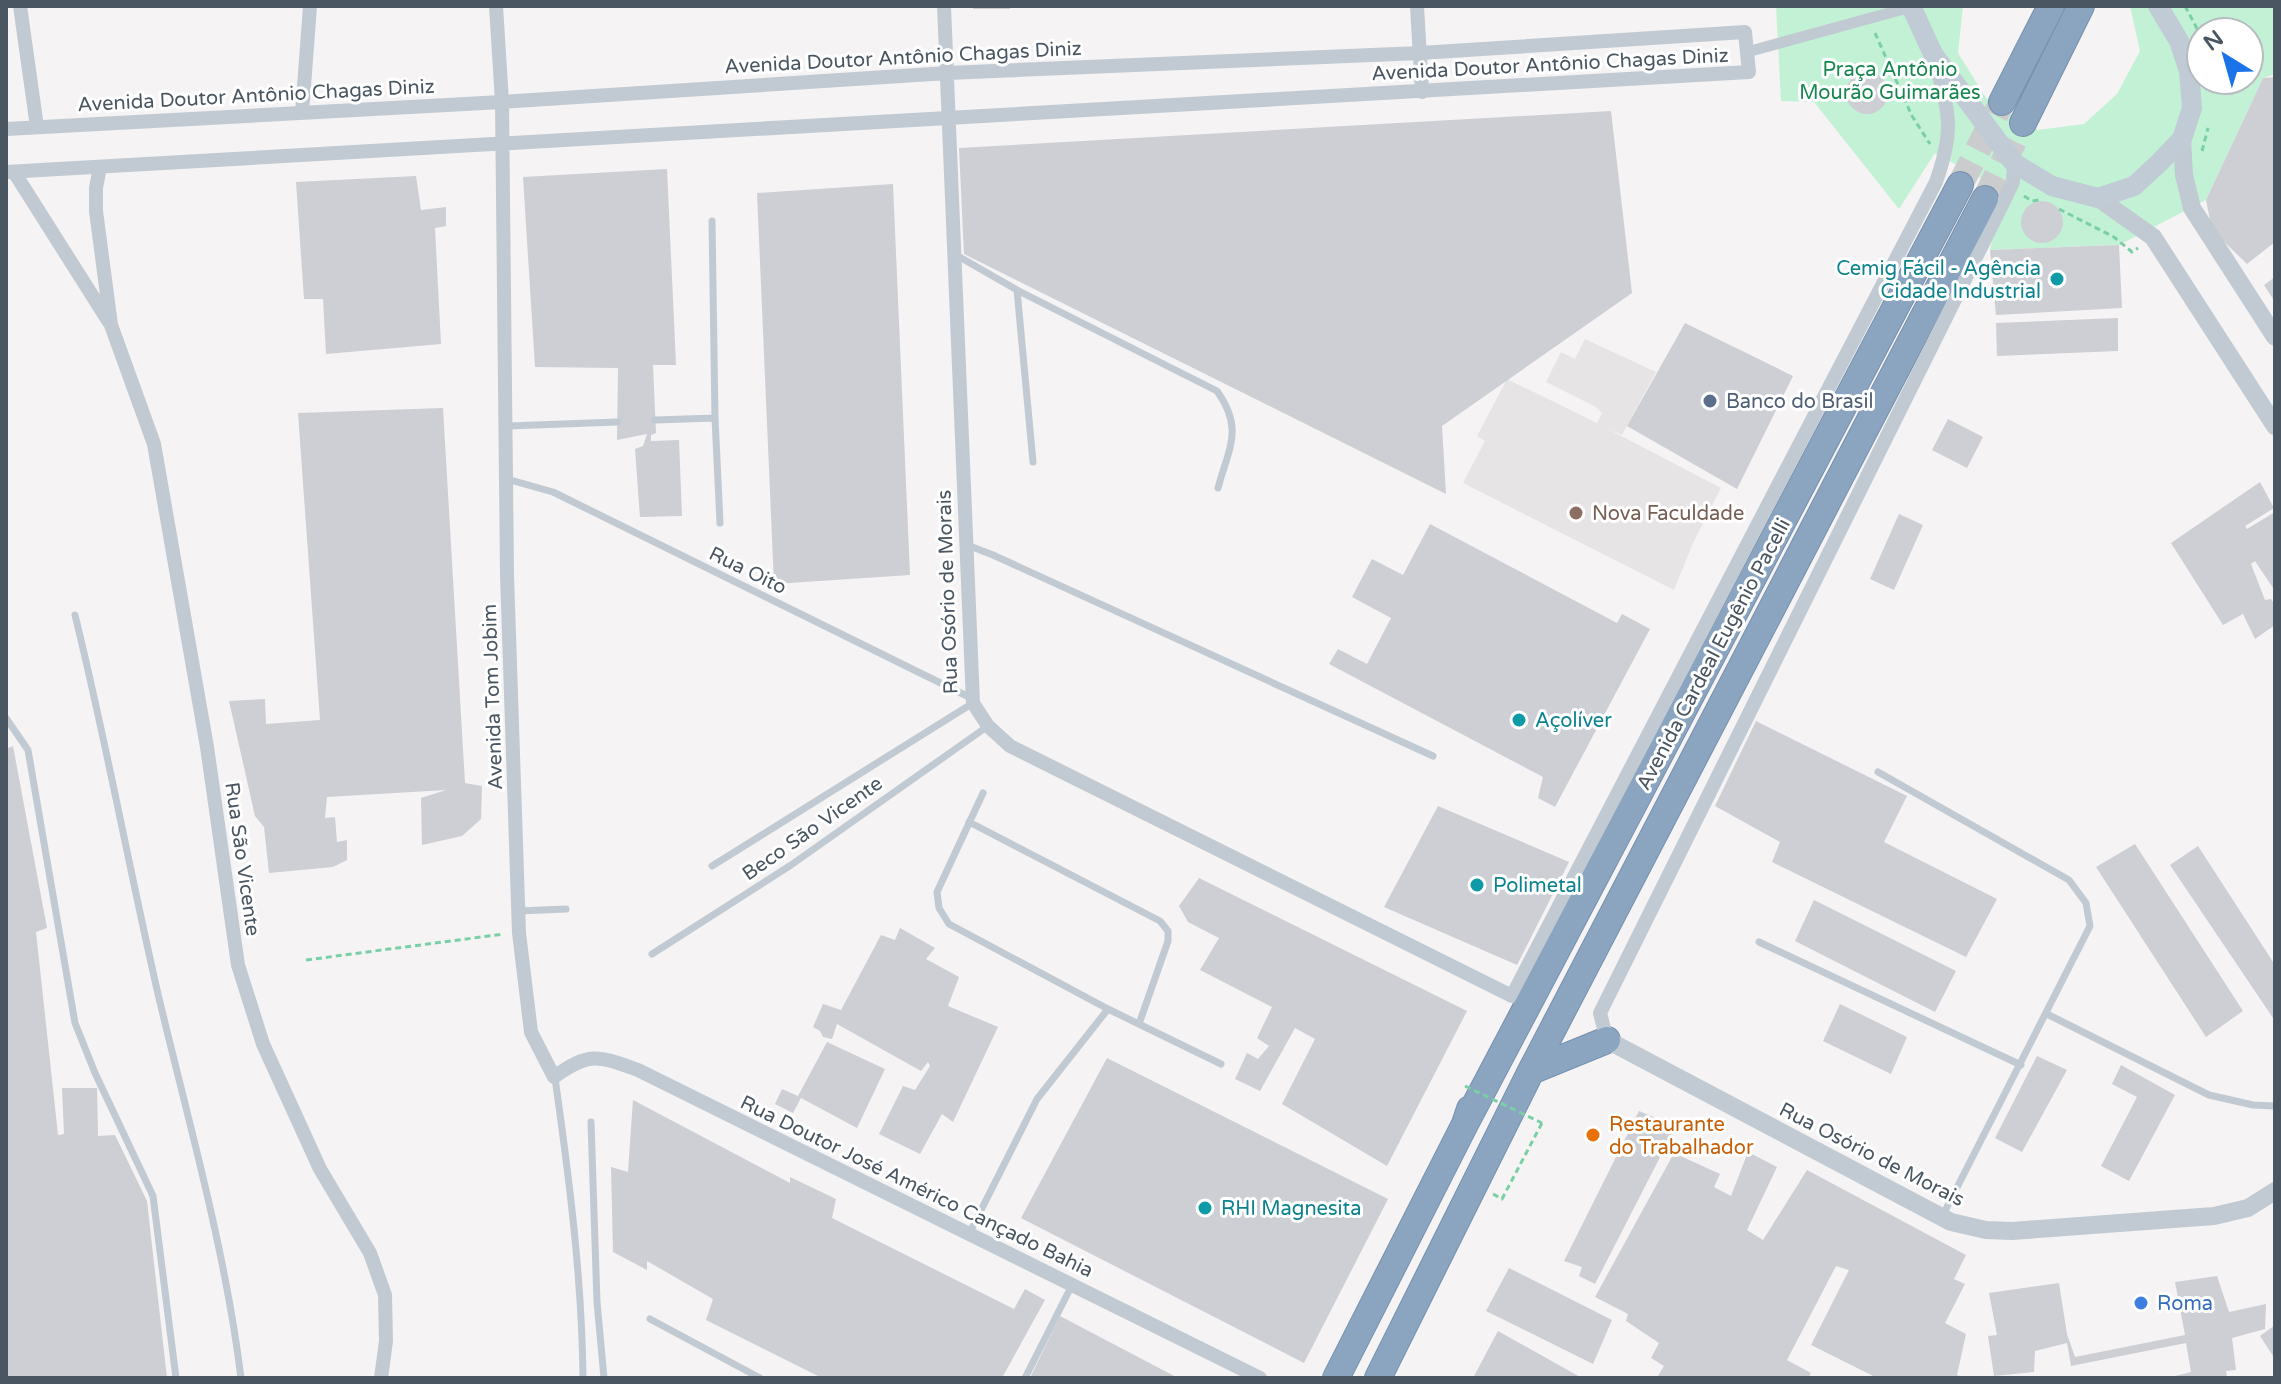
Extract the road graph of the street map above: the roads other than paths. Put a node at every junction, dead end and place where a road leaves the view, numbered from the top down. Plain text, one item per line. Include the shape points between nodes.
1 (20, 6) edge
2 (310, 6) edge
3 (496, 6) edge
4 (944, 6) edge
5 (1417, 6) edge
6 (2051, 6) edge
7 (2081, 6) edge
8 (1911, 7) edge
9 (2162, 9) edge
10 (1747, 52) junction
11 (1420, 53) junction
12 (1933, 54) junction
13 (948, 73) junction
14 (1422, 92) junction
15 (502, 102) junction
16 (2002, 102) tunnel mouth
17 (302, 113) junction
18 (948, 117) junction
19 (2023, 123) tunnel mouth
20 (37, 127) junction
21 (6, 129) edge
22 (2182, 139) junction
23 (501, 144) junction
24 (2014, 163) junction
25 (100, 167) junction
26 (10, 172) edge
27 (1960, 185) tunnel mouth
28 (2098, 198) junction
29 (1985, 199) tunnel mouth
30 (712, 221) dead end
31 (954, 254) junction
32 (1017, 290) junction
33 (111, 325) junction
34 (2275, 337) edge
35 (715, 418) junction
36 (655, 420) dead end
37 (617, 422) dead end
38 (504, 426) junction
39 (2275, 426) edge
40 (1033, 462) dead end
41 (505, 478) junction
42 (1218, 488) dead end
43 (720, 523) dead end
44 (967, 545) junction
45 (75, 615) dead end
46 (973, 701) junction
47 (6, 718) edge
48 (988, 726) junction
49 (1433, 756) dead end
50 (1878, 772) dead end
51 (983, 793) dead end
52 (969, 822) junction
53 (712, 866) dead end
54 (566, 909) dead end
55 (519, 911) junction
56 (1759, 942) dead end
57 (652, 954) dead end
58 (1512, 996) junction
59 (1108, 1009) junction
60 (2047, 1014) junction
61 (1139, 1024) junction
62 (1607, 1040) junction
63 (1221, 1064) dead end
64 (2021, 1065) junction
65 (1531, 1071) junction
66 (554, 1077) junction
67 (2275, 1106) edge
68 (591, 1122) dead end
69 (1465, 1124) junction
70 (2275, 1191) edge
71 (1942, 1217) junction
72 (969, 1234) junction
73 (1072, 1285) junction
74 (650, 1319) dead end
75 (176, 1378) edge
76 (241, 1378) edge
77 (381, 1378) edge
78 (583, 1378) edge
79 (604, 1378) edge
80 (760, 1378) edge
81 (1025, 1378) edge
82 (1260, 1378) edge
83 (1336, 1378) edge
84 (1378, 1378) edge

1 - 20 street
2 - 17 street
3 - 15 street, Avenida Tom Jobim
4 - 13 street, Rua Osório de Morais
5 - 11 street
6 - 16 highway
7 - 19 highway
8 - 10 street
8 - 12 main road
9 - 22 main road via 2189,71 2192,108
10 - 11 street, Avenida Doutor Antônio Chagas Diniz via 1745,32
10 - 14 street, Avenida Doutor Antônio Chagas Diniz via 1749,72
11 - 13 street, Avenida Doutor Antônio Chagas Diniz
11 - 14 street
12 - 24 main road, bridge
12 - 58 street, Avenida Cardeal Eugênio Pacelli via 1949,108 1948,149 1936,182
13 - 15 street, Avenida Doutor Antônio Chagas Diniz
13 - 18 street, Rua Osório de Morais
14 - 18 street, Avenida Doutor Antônio Chagas Diniz
15 - 17 street, Avenida Doutor Antônio Chagas Diniz
15 - 23 street, Avenida Tom Jobim
17 - 20 street, Avenida Doutor Antônio Chagas Diniz
18 - 23 street, Avenida Doutor Antônio Chagas Diniz
18 - 31 street, Rua Osório de Morais
20 - 21 street, Avenida Doutor Antônio Chagas Diniz
22 - 28 main road via 2134,186
22 - 34 street via 2192,208
23 - 25 street, Avenida Doutor Antônio Chagas Diniz
23 - 38 street, Avenida Tom Jobim
24 - 28 main road, bridge via 2052,186
24 - 62 street via 2010,188 1600,1013
25 - 26 street, Avenida Doutor Antônio Chagas Diniz
25 - 33 street, Rua São Vicente via 96,211
26 - 33 street, Rua São Vicente
27 - 69 highway, Avenida Cardeal Eugênio Pacelli
28 - 39 street via 2153,237
29 - 65 highway, Avenida Cardeal Eugênio Pacelli
30 - 35 lane
31 - 32 lane
31 - 44 street, Rua Osório de Morais
32 - 40 lane
32 - 42 lane via 1217,391 1234,427
33 - 77 street, Rua São Vicente via 154,444 207,747 238,965 263,1044 320,1169 370,1253 385,1295
35 - 36 lane
35 - 43 lane
37 - 38 lane
38 - 41 street, Avenida Tom Jobim
41 - 46 lane, Rua Oito via 553,492
41 - 55 street, Avenida Tom Jobim
44 - 46 street, Rua Osório de Morais
44 - 49 lane
45 - 76 lane via 221,1263
46 - 48 street, Rua Osório de Morais
46 - 53 lane
47 - 75 lane via 28,750 75,1023 153,1196
48 - 57 lane, Beco São Vicente
48 - 58 street, Rua Osório de Morais via 1010,746
50 - 60 lane via 2069,880 2086,903 2090,926
51 - 52 lane
52 - 59 lane via 937,892 949,924
52 - 61 lane via 1160,921 1168,941
54 - 55 lane
55 - 66 street, Avenida Tom Jobim via 531,1032
56 - 64 lane
58 - 69 highway
59 - 61 lane
59 - 72 lane via 1037,1099
60 - 64 lane
60 - 67 lane via 2209,1095
61 - 63 lane
62 - 65 highway
62 - 71 street, Rua Osório de Morais
64 - 71 lane
65 - 84 highway, Avenida Cardeal Eugênio Pacelli
66 - 72 street, Rua Doutor José Américo Cançado Bahia via 577,1060 606,1058 638,1070
66 - 78 lane, Avenida Tom Jobim
68 - 79 lane
69 - 83 highway
70 - 71 street, Rua Osório de Morais via 2248,1208 2214,1216 2012,1231 1986,1230
72 - 73 street, Rua Doutor José Américo Cançado Bahia
73 - 81 lane
73 - 82 street, Rua Doutor José Américo Cançado Bahia
74 - 80 lane

